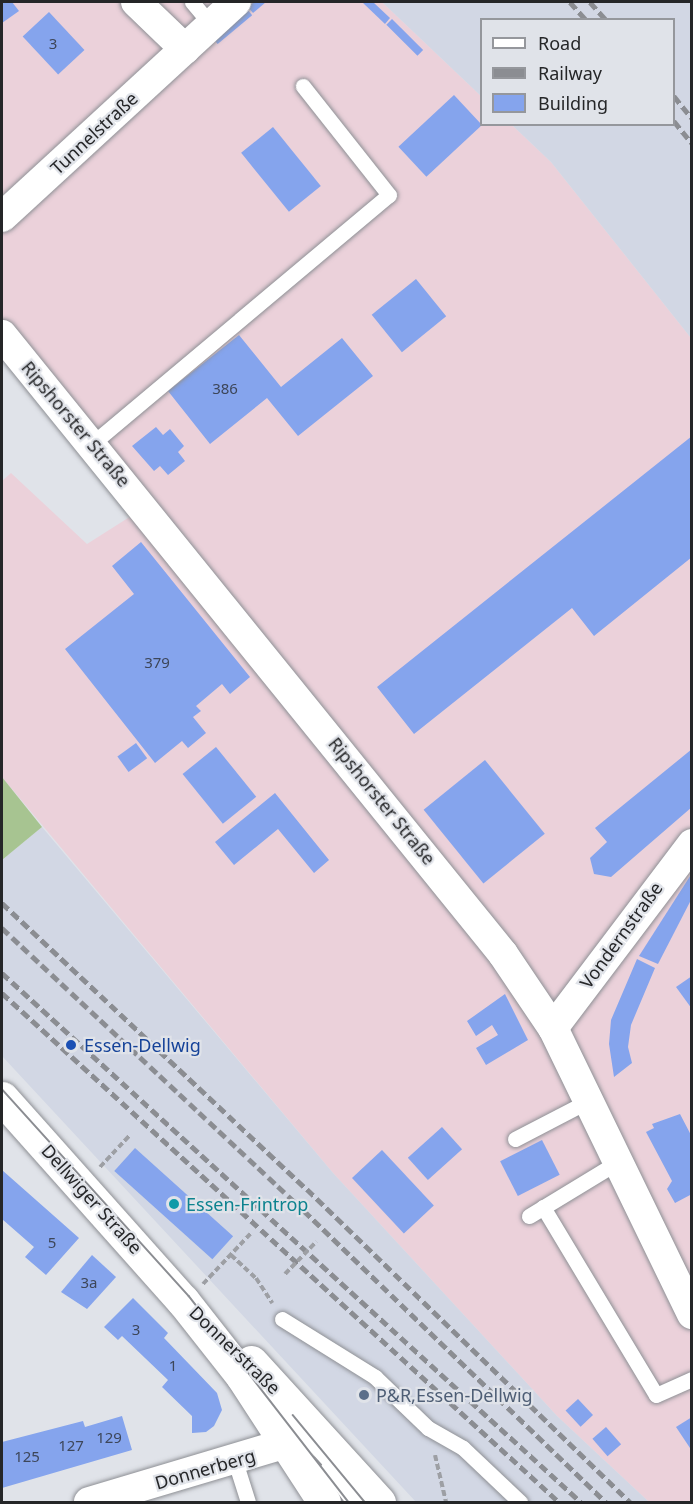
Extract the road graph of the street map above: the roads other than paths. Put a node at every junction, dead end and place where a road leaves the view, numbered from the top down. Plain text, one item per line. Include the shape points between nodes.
1 (136, 2) edge
2 (192, 2) edge
3 (236, 2) edge
4 (210, 25) junction
5 (185, 49) junction
6 (303, 86) dead end
7 (2, 217) edge
8 (2, 334) edge
9 (93, 443) junction
10 (692, 844) edge
11 (553, 1028) junction
12 (2, 1098) edge
13 (586, 1102) junction
14 (515, 1139) dead end
15 (616, 1163) junction
16 (543, 1207) junction
17 (529, 1216) dead end
18 (685, 1283) edge
19 (183, 1301) joint
20 (692, 1314) edge
21 (282, 1319) road end
22 (692, 1379) edge
23 (303, 1438) junction
24 (235, 1461) junction
25 (89, 1503) edge
26 (248, 1503) edge
27 (324, 1503) edge
28 (354, 1503) edge
29 (379, 1503) edge
30 (520, 1503) edge

1 - 5 street
2 - 4 lane
3 - 4 street, Tunnelstraße
4 - 5 street, Tunnelstraße
5 - 7 street, Tunnelstraße
6 - 9 lane via 389,195
8 - 9 street, Ripshorster Straße
9 - 11 street, Ripshorster Straße via 503,954
10 - 11 street, Vondernstraße
11 - 13 street, Ripshorster Straße
12 - 19 main road, Dellwiger Straße
13 - 14 lane
13 - 15 street, Ripshorster Straße
15 - 16 lane
15 - 18 street, Ripshorster Straße
16 - 17 lane
16 - 22 lane via 656,1395
18 - 20 street, Ripshorster Straße
19 - 23 main road, Donnerstraße via 247,1357
21 - 30 lane via 375,1377 428,1428 463,1448
23 - 24 street, Donnerberg
23 - 27 main road, Donnerstraße
23 - 28 lane
23 - 29 main road, Donnerstraße
24 - 25 street, Donnerberg
24 - 26 lane

